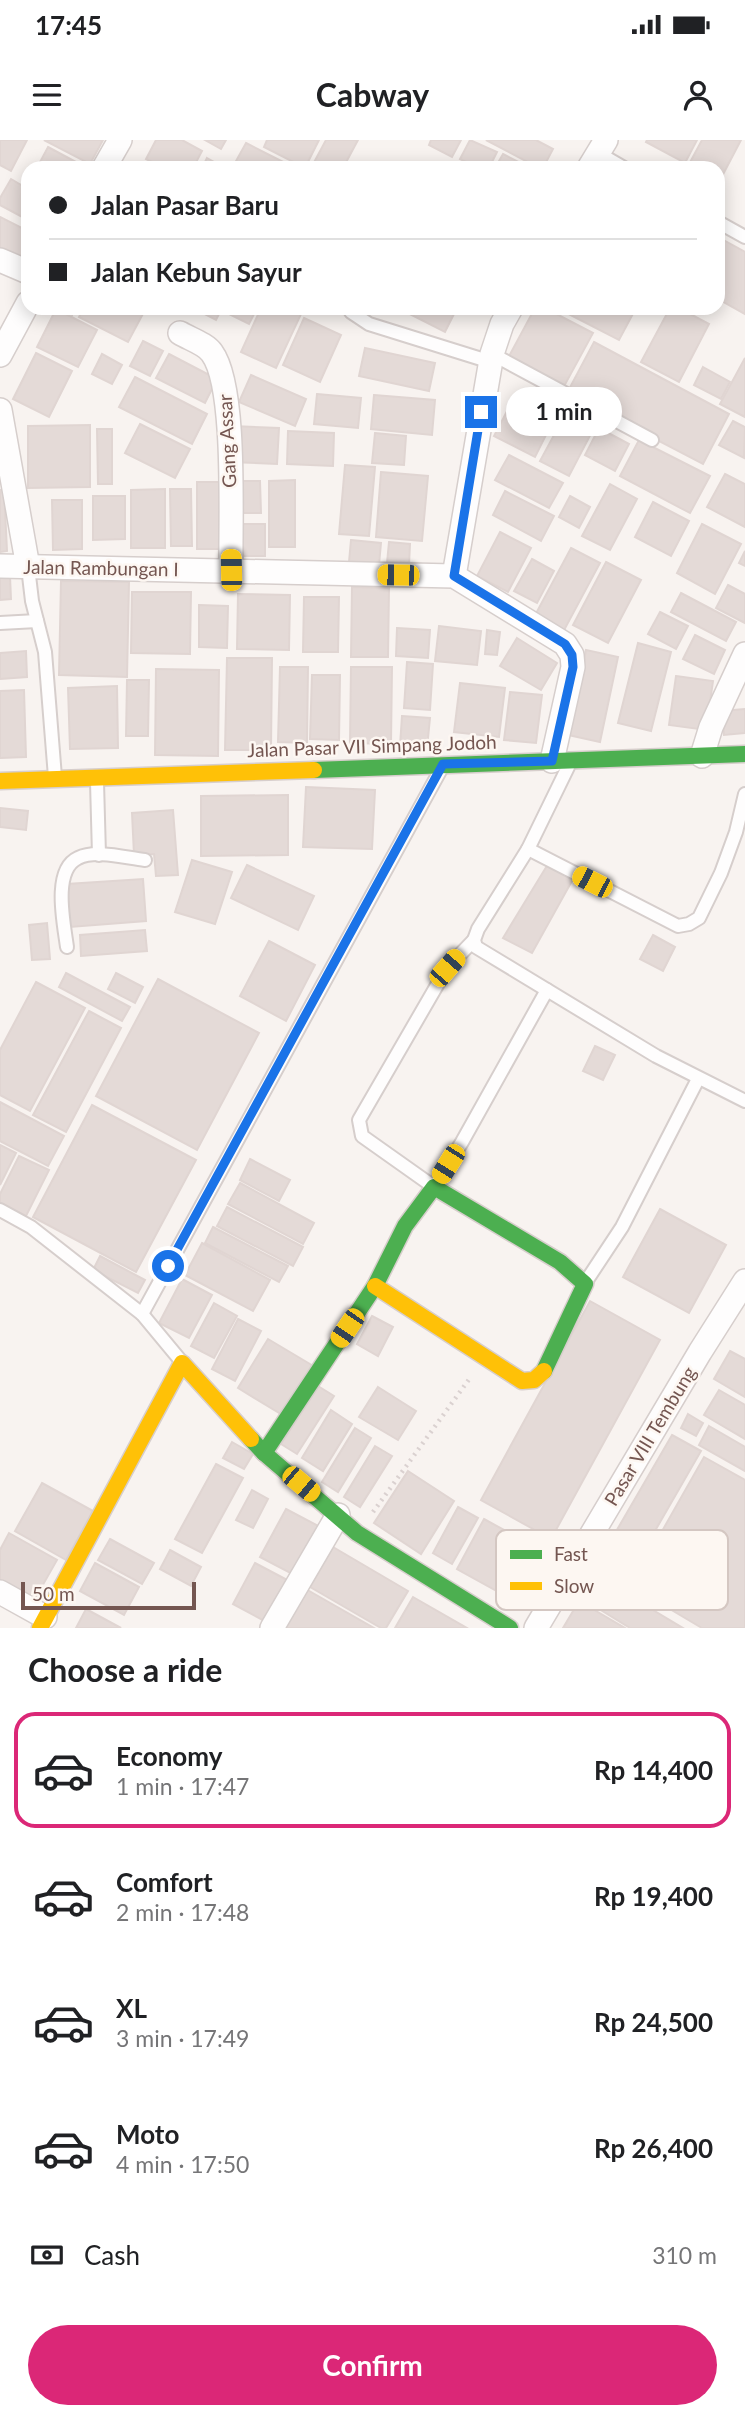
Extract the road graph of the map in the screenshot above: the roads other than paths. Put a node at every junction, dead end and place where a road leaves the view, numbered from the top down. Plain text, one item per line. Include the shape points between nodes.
1 (120, 140) edge
2 (108, 161) edge
3 (725, 226) edge
4 (745, 237) edge
5 (0, 260) edge
6 (21, 269) edge
7 (22, 315) edge
8 (356, 315) edge
9 (506, 315) edge
10 (180, 333) dead end
11 (0, 355) edge
12 (491, 358) junction
13 (0, 410) edge
14 (652, 440) dead end
15 (0, 566) edge
16 (28, 567) junction
17 (231, 570) junction
18 (454, 576) junction
19 (37, 621) junction
20 (0, 623) edge
21 (745, 654) edge
22 (745, 754) edge
23 (702, 756) junction
24 (561, 761) junction
25 (443, 764) junction
26 (97, 776) junction
27 (55, 778) junction
28 (0, 782) edge
29 (745, 794) edge
30 (528, 849) junction
31 (99, 855) junction
32 (145, 860) dead end
33 (474, 940) junction
34 (67, 947) dead end
35 (547, 990) junction
36 (698, 1079) junction
37 (745, 1101) edge
38 (434, 1186) junction
39 (0, 1210) edge
40 (745, 1281) edge
41 (585, 1284) junction
42 (375, 1286) junction
43 (142, 1314) junction
44 (182, 1363) junction
45 (264, 1453) junction
46 (338, 1515) junction
47 (594, 1530) edge
48 (0, 1592) edge
49 (547, 1610) edge
50 (43, 1623) edge
51 (272, 1628) edge
52 (510, 1628) edge
53 (536, 1628) edge

1 - 2 street
3 - 4 lane
5 - 6 street
7 - 11 street
8 - 12 lane via 369,324
9 - 12 street
10 - 17 street, Gang Assar via 211,351 222,373 229,421
12 - 14 lane
12 - 18 street
13 - 16 street
15 - 16 street, Jalan Rambungan I
16 - 17 street, Jalan Rambungan I
16 - 19 lane
17 - 18 street, Jalan Rambungan I
18 - 24 street, Jalan Rambungan I via 565,644 572,655
19 - 20 lane
19 - 27 lane via 45,652
21 - 23 street
22 - 23 street, Jalan Pasar VII Simpang Jodoh
23 - 24 street, Jalan Pasar VII Simpang Jodoh
24 - 25 street, Jalan Pasar VII Simpang Jodoh
24 - 30 lane
25 - 26 street, Jalan Pasar VII Simpang Jodoh
25 - 43 lane
26 - 27 street, Jalan Pasar VII Simpang Jodoh
26 - 31 lane
27 - 28 street, Jalan Pasar VII Simpang Jodoh
29 - 30 lane via 721,873 699,918 689,924 678,926
30 - 33 lane
31 - 32 lane
31 - 34 lane via 78,857 67,867 62,901
33 - 35 lane via 482,952
33 - 38 lane via 447,968 359,1120 362,1136
35 - 36 lane
35 - 38 lane
36 - 37 lane
36 - 41 lane via 622,1227
38 - 41 street via 560,1262
38 - 42 street via 405,1226
39 - 43 lane via 31,1227
40 - 47 street, Pasar VIII Tembung
41 - 42 street via 543,1373 522,1381
42 - 45 street
43 - 44 lane
44 - 45 street
44 - 50 street
45 - 46 street
46 - 51 street
46 - 52 street via 357,1533
48 - 50 street
49 - 53 street, Pasar VIII Tembung

